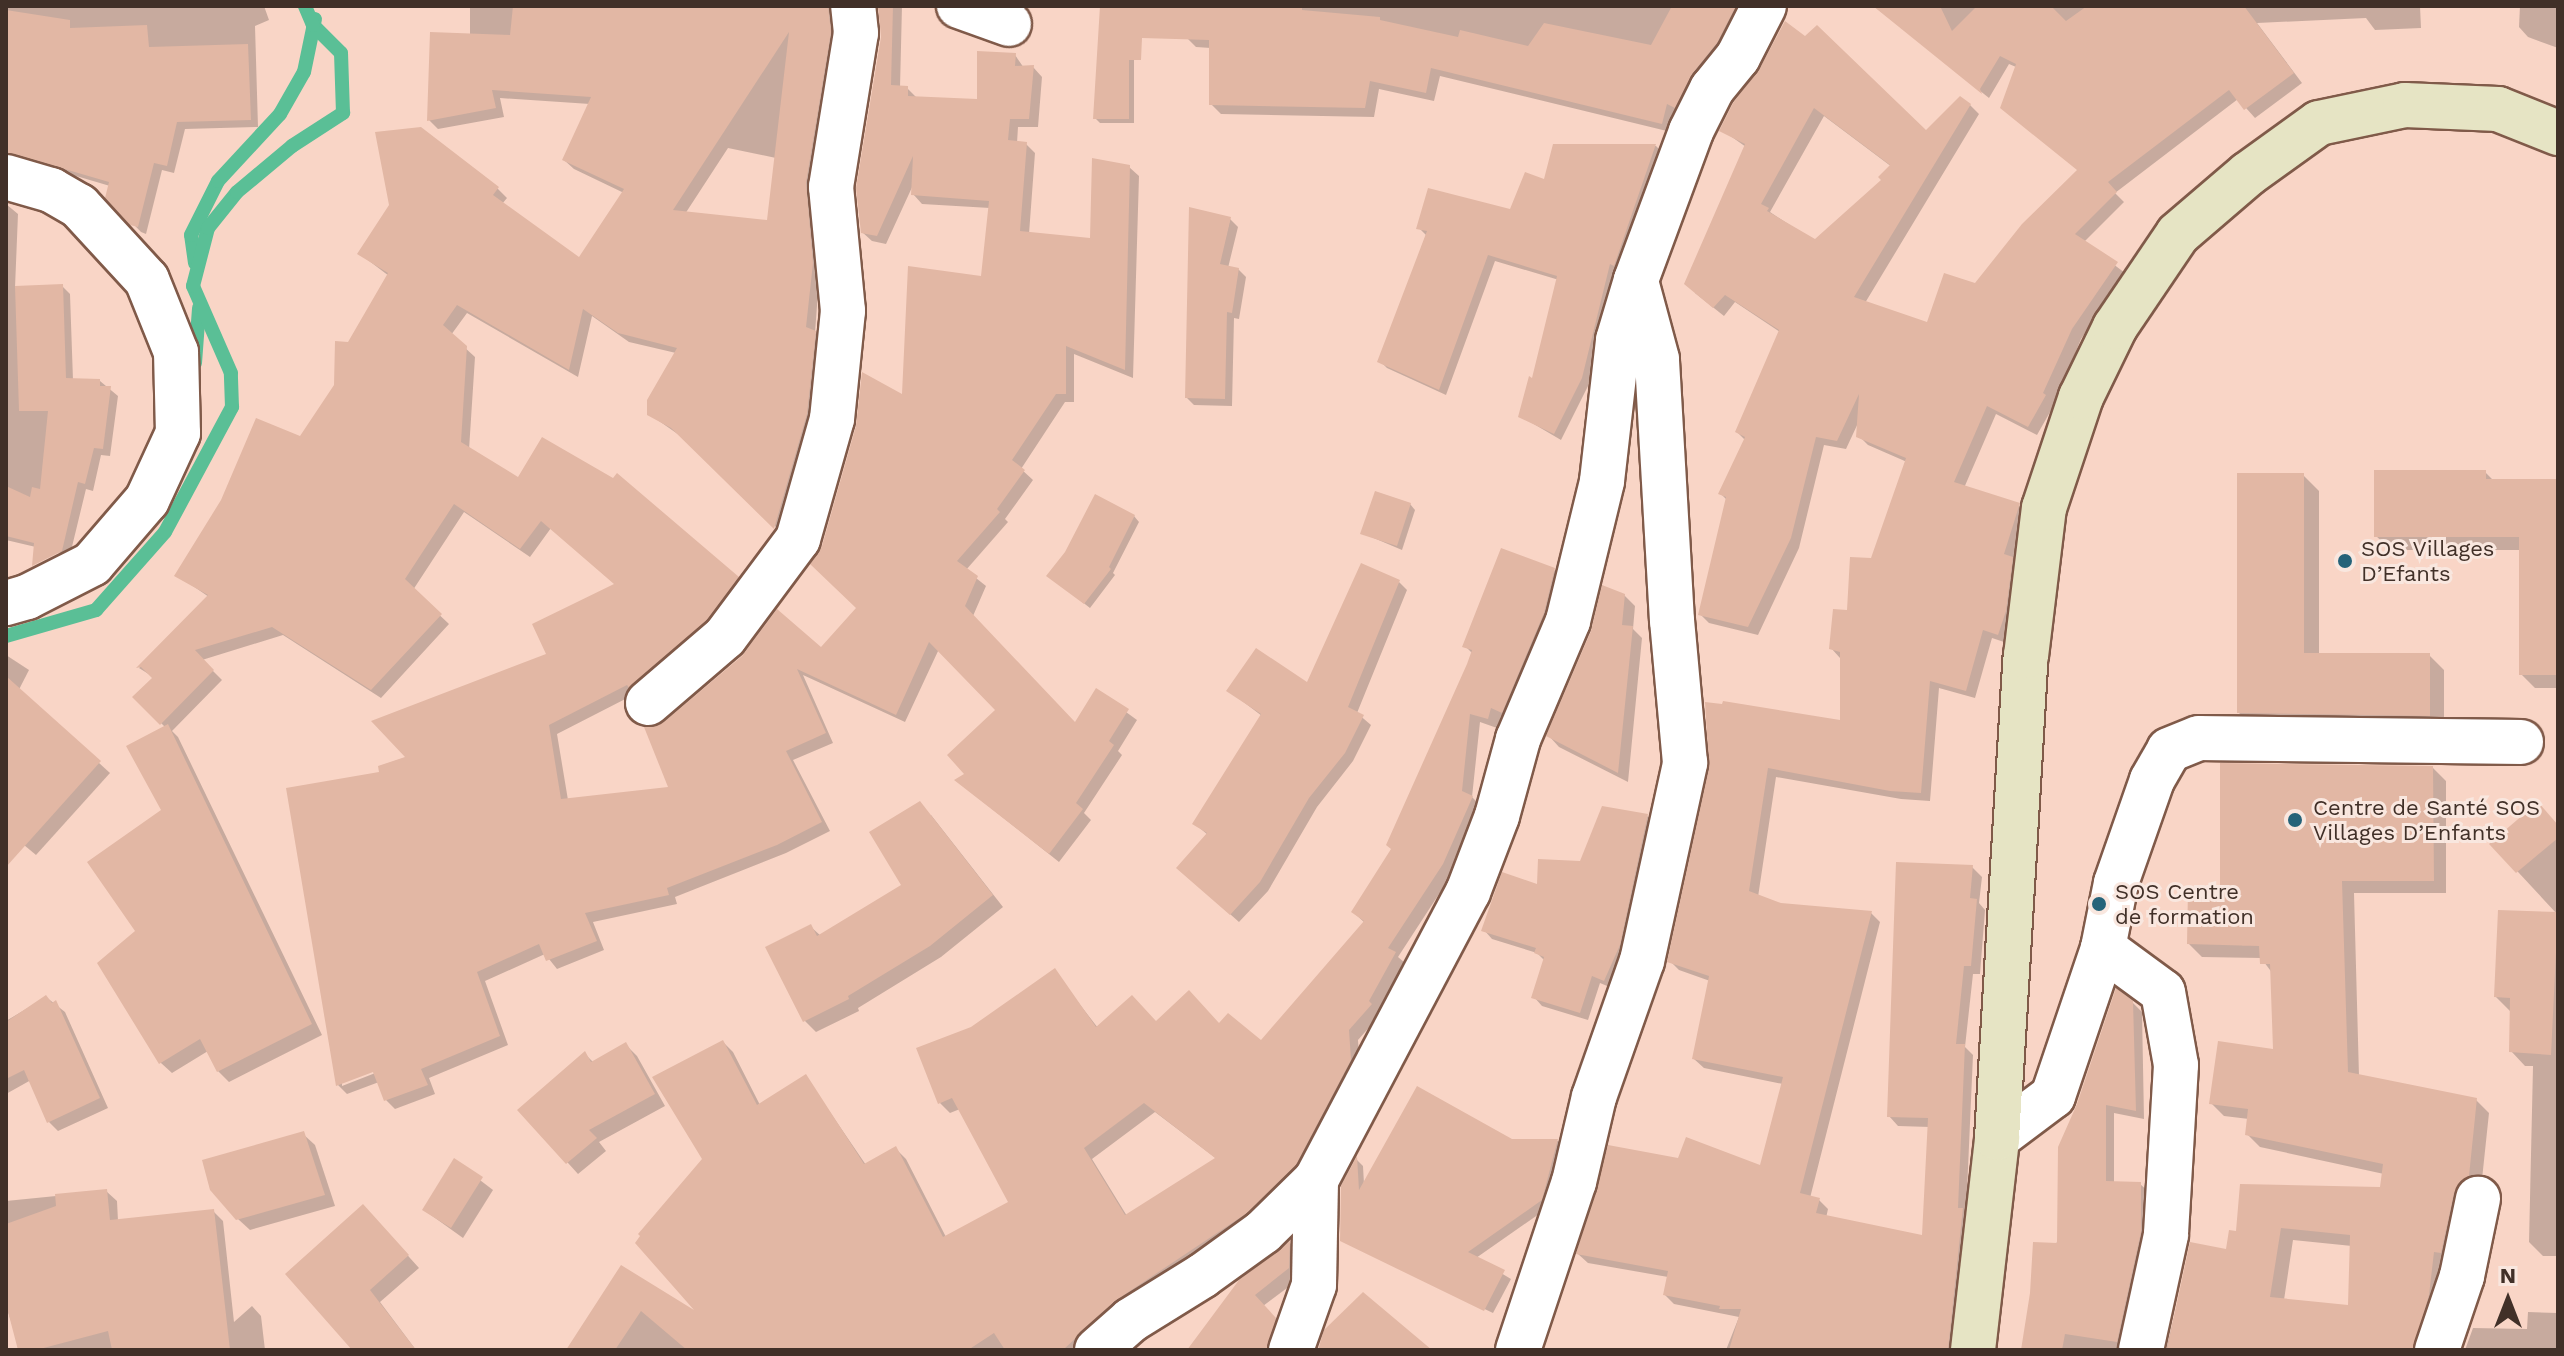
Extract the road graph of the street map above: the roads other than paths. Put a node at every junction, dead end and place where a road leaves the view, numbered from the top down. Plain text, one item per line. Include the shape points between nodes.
1 (853, 6) edge
2 (959, 6) edge
3 (1764, 6) edge
4 (1009, 24) dead end
5 (2558, 133) edge
6 (6, 177) edge
7 (1636, 280) junction
8 (6, 603) edge
9 (648, 703) dead end
10 (2521, 742) dead end
11 (2103, 948) junction
12 (1997, 1138) junction
13 (1316, 1180) junction
14 (2478, 1199) dead end
15 (1097, 1350) edge
16 (1291, 1350) edge
17 (1518, 1350) edge
18 (1973, 1350) edge
19 (2141, 1350) edge
20 (2437, 1350) edge

1 - 9 street via 856,33 831,187 843,311 836,388 798,539 725,637
2 - 4 street
3 - 7 street via 1691,131
5 - 12 street via 2498,109 2405,105 2319,123 2178,234 2115,327 2081,397 2044,508 2026,656
6 - 8 street via 51,190 79,206 147,280 176,352 178,433 147,500 92,564
7 - 13 street via 1618,340 1602,481 1568,621 1518,739 1468,892
7 - 17 street via 1657,359 1685,763 1642,961 1594,1097 1574,1182
10 - 11 street via 2199,738 2169,750 2152,780 2116,883
11 - 12 street via 2053,1096
11 - 19 street via 2163,992 2176,1065 2166,1235
12 - 18 street
13 - 15 street via 1263,1232 1131,1320
13 - 16 street via 1314,1285
14 - 20 street via 2462,1276

